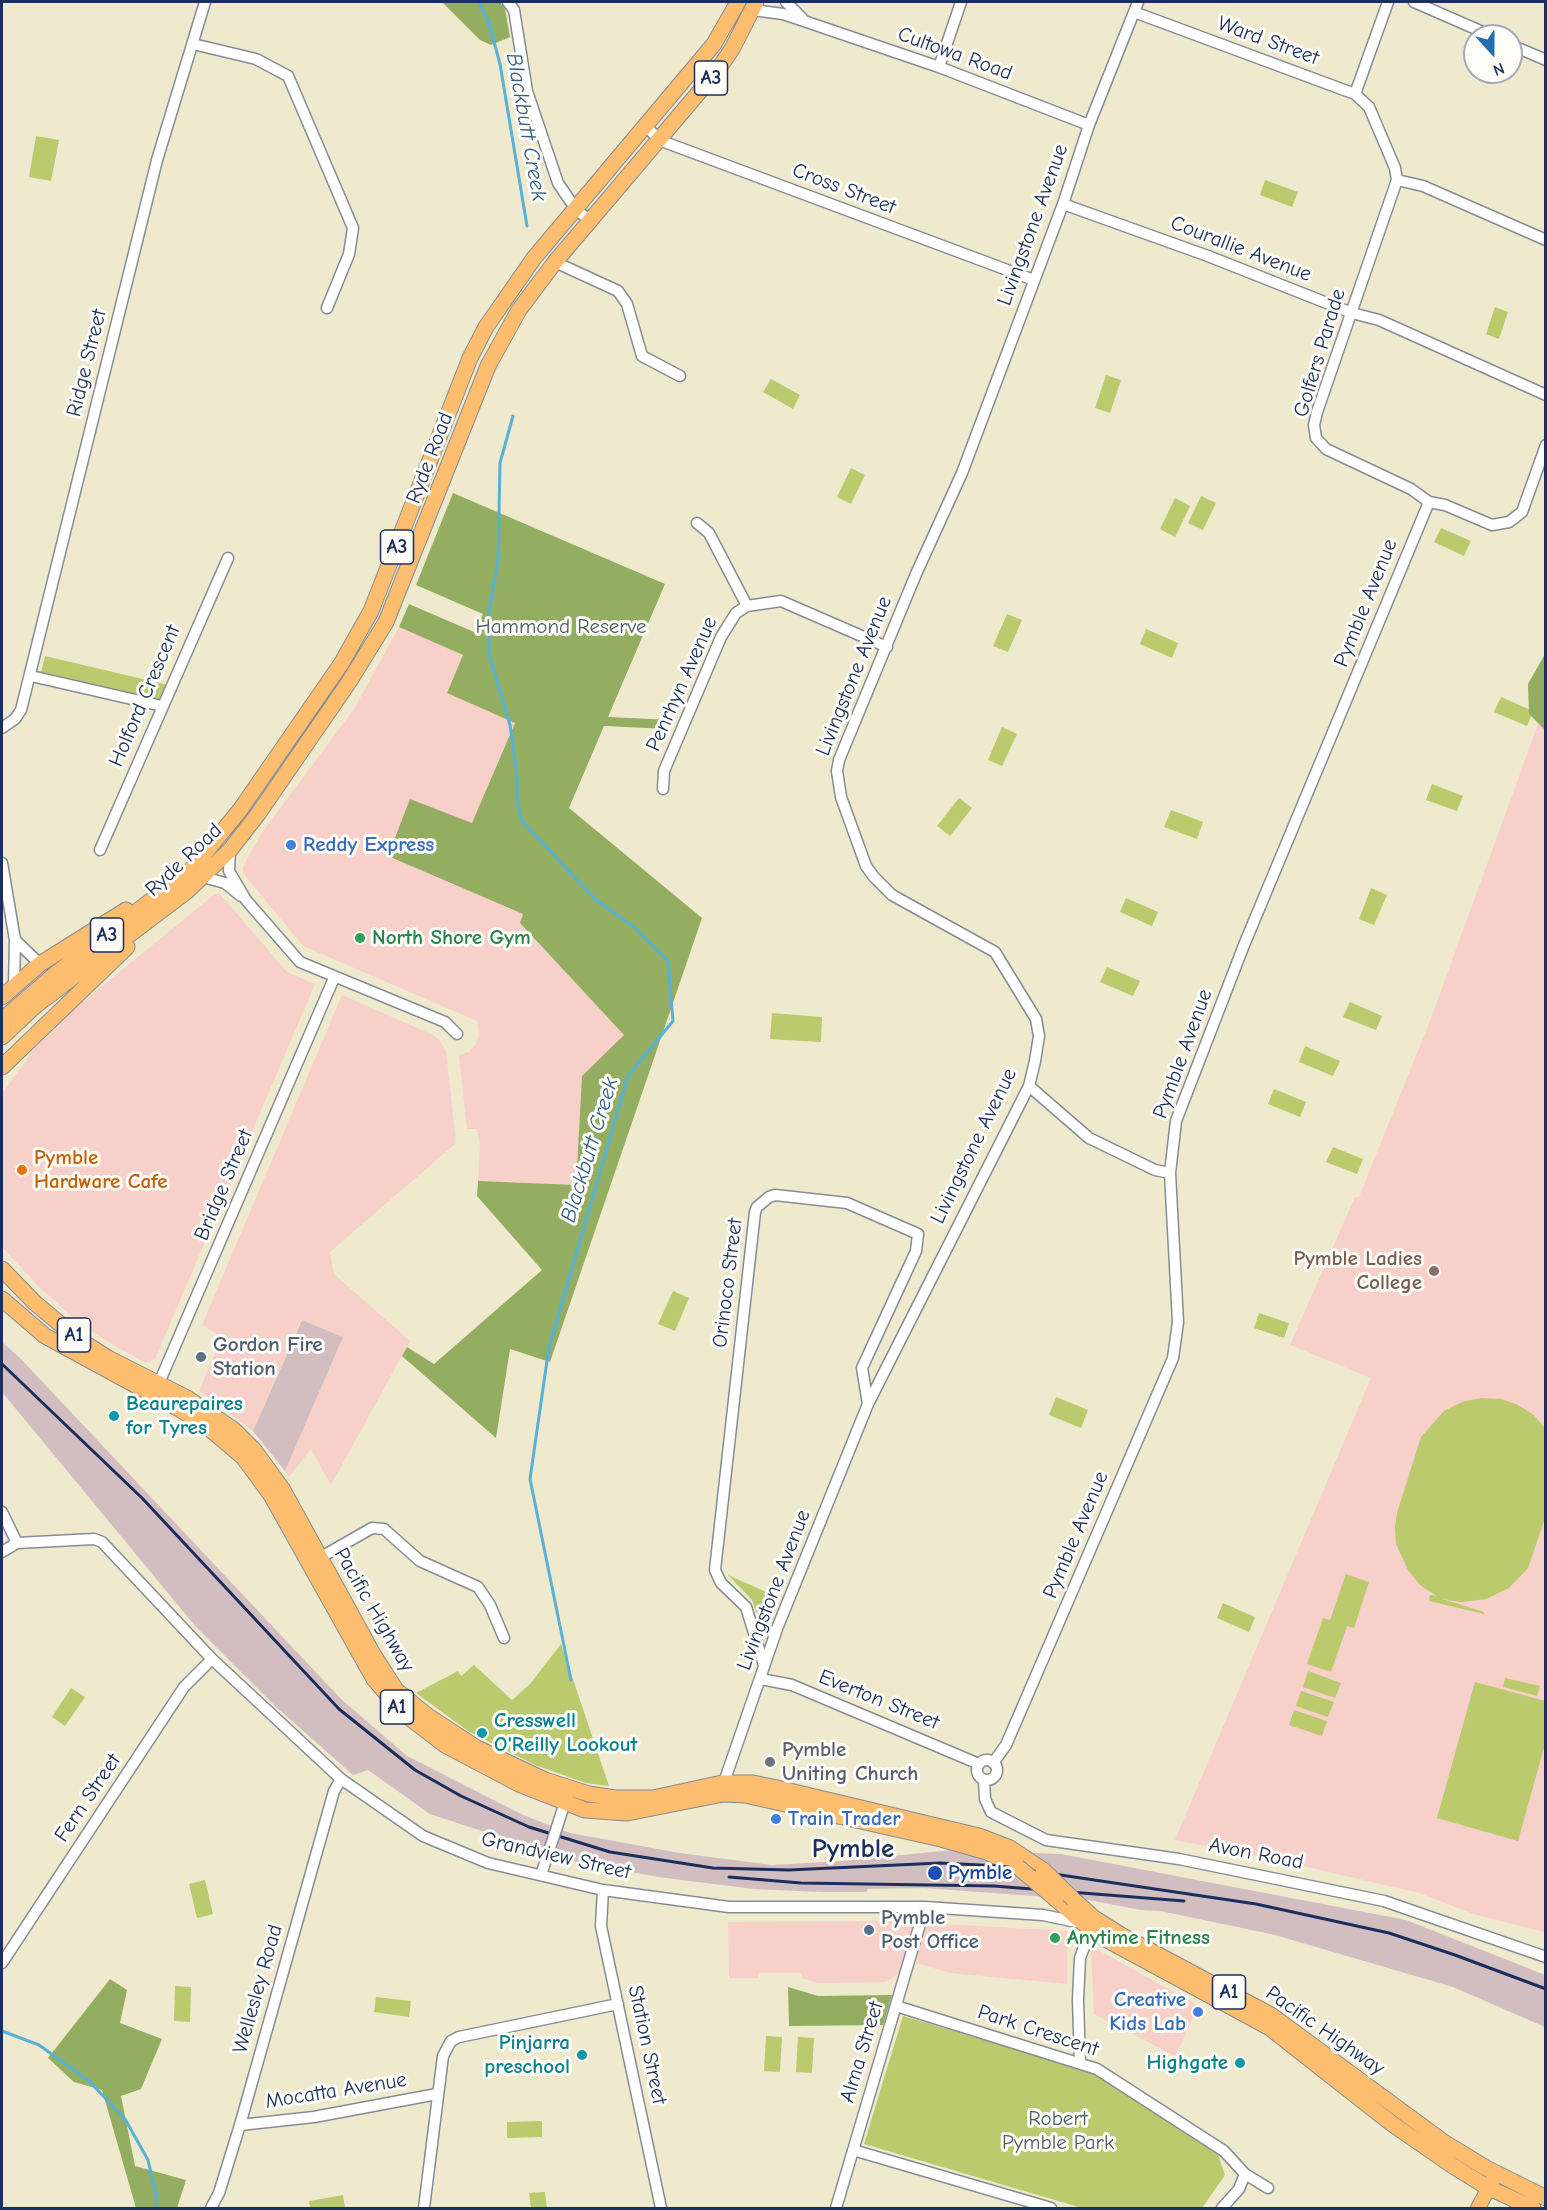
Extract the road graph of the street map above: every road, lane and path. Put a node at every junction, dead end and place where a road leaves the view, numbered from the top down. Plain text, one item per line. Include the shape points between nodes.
1 (205, 2) edge
2 (508, 2) edge
3 (738, 2) edge
4 (786, 2) edge
5 (962, 2) edge
6 (1388, 2) edge
7 (1414, 2) edge
8 (754, 6) edge
9 (1136, 7) edge
10 (807, 22) junction
11 (1464, 24) edge
12 (193, 44) junction
13 (1523, 50) edge
14 (1545, 60) edge
15 (939, 67) junction
16 (1355, 94) junction
17 (1089, 125) junction
18 (645, 126) junction
19 (659, 140) junction
20 (1397, 180) junction
21 (1063, 204) junction
22 (575, 208) junction
23 (590, 221) junction
24 (1545, 240) edge
25 (555, 262) junction
26 (1034, 280) junction
27 (327, 308) dead end
28 (1352, 313) junction
29 (680, 376) dead end
30 (1540, 394) edge
31 (1545, 446) edge
32 (1429, 502) junction
33 (697, 523) dead end
34 (228, 558) dead end
35 (747, 606) junction
36 (887, 647) junction
37 (31, 676) junction
38 (162, 706) junction
39 (2, 728) edge
40 (663, 789) dead end
41 (100, 850) dead end
42 (230, 850) junction
43 (2, 869) edge
44 (197, 874) junction
45 (186, 892) junction
46 (246, 900) junction
47 (15, 940) junction
48 (40, 964) junction
49 (334, 978) junction
50 (14, 986) junction
51 (2, 997) edge
52 (2, 1020) edge
53 (458, 1034) dead end
54 (2, 1037) edge
55 (2, 1067) edge
56 (1029, 1086) junction
57 (1170, 1173) junction
58 (2, 1269) edge
59 (2, 1299) edge
60 (159, 1383) junction
61 (868, 1404) junction
62 (173, 1405) junction
63 (2, 1512) edge
64 (17, 1543) junction
65 (2, 1552) edge
66 (314, 1561) junction
67 (504, 1638) dead end
68 (212, 1659) junction
69 (764, 1665) junction
70 (761, 1679) junction
71 (993, 1763) junction
72 (979, 1764) junction
73 (341, 1779) junction
74 (984, 1780) junction
75 (569, 1788) junction
76 (722, 1789) junction
77 (565, 1804) junction
78 (541, 1875) junction
79 (603, 1890) junction
80 (1056, 1899) junction
81 (925, 1907) junction
82 (1043, 1915) junction
83 (1083, 1923) junction
84 (1096, 1934) junction
85 (1545, 1957) edge
86 (2, 1963) edge
87 (618, 2004) junction
88 (896, 2006) junction
89 (1080, 2062) junction
90 (437, 2094) junction
91 (240, 2125) junction
92 (853, 2150) junction
93 (1245, 2174) junction
94 (1497, 2174) junction
95 (1487, 2187) junction
96 (1268, 2188) dead end
97 (1545, 2198) edge
98 (211, 2208) edge
99 (424, 2208) edge
100 (661, 2208) edge
101 (836, 2208) edge
102 (1051, 2208) edge
103 (1222, 2208) edge
104 (1478, 2208) edge
105 (1533, 2208) edge

1 - 12 street, Ridge Street
2 - 22 street via 514,10 531,102 558,183
3 - 18 highway, Ryde Road / A3 via 714,44
4 - 10 street, Cultowa Road
5 - 15 street
6 - 16 street
7 - 11 street
8 - 10 street, Cultowa Road
8 - 19 highway, Ryde Road / A3 via 717,71
9 - 16 street, Ward Street
9 - 17 street, Livingstone Avenue
10 - 15 street, Cultowa Road
12 - 27 street via 256,59 288,76 353,228 350,254
12 - 37 street, Ridge Street via 157,160
13 - 14 street
15 - 17 street, Cultowa Road
16 - 20 street via 1369,107
17 - 21 street, Livingstone Avenue
18 - 19 street, Cross Street
18 - 22 highway, Ryde Road / A3
19 - 23 highway, Ryde Road / A3
19 - 26 street, Cross Street
20 - 24 street via 1423,186
20 - 28 street, Golfers Parade
21 - 26 street, Livingstone Avenue
21 - 28 street, Courallie Avenue
22 - 23 street
22 - 44 highway, Ryde Road / A3 via 511,288 470,358 371,610 353,645
23 - 25 highway, Ryde Road / A3
25 - 29 street via 618,291 627,304 642,356
25 - 42 highway, Ryde Road / A3 via 519,310 488,366 386,622 349,682
26 - 36 street, Livingstone Avenue via 962,473
28 - 30 street, Courallie Avenue via 1379,320
28 - 32 street, Golfers Parade via 1317,412 1316,438 1326,449 1411,489
31 - 32 street, Golfers Parade via 1522,512 1509,522 1492,525
32 - 57 street, Pymble Avenue via 1244,945 1176,1121
33 - 35 street via 709,533
34 - 38 street, Holford Crescent
35 - 36 street, Penrhyn Avenue via 781,601
35 - 40 street, Penrhyn Avenue via 736,614 721,638 664,771
36 - 56 street, Livingstone Avenue via 839,760 841,797 866,866 883,887 988,946 1005,966 1038,1026
37 - 38 street
37 - 39 street, Ridge Street via 21,710
38 - 41 street, Holford Crescent
42 - 44 highway, Ryde Road / A3
42 - 46 street via 229,871
43 - 47 street
44 - 45 highway, Ryde Road / A3
44 - 46 street via 225,883
44 - 48 highway
44 - 52 highway, Ryde Road / A3 via 54,975
45 - 54 highway, Ryde Road / A3 via 35,1006
45 - 55 highway
46 - 49 street via 300,962
47 - 48 street
47 - 50 street
48 - 50 highway
49 - 53 street via 445,1022
49 - 60 street, Bridge Street
50 - 51 highway
56 - 57 street via 1089,1138 1155,1170
56 - 61 street, Livingstone Avenue
57 - 71 street, Pymble Avenue via 1178,1322 1173,1358 1006,1744
58 - 60 highway, Pacific Highway / A1 via 78,1339
59 - 62 highway, Pacific Highway / A1 via 45,1336
60 - 62 street
60 - 66 highway, Pacific Highway / A1 via 208,1411 254,1450 283,1490
61 - 69 street, Livingstone Avenue
61 - 69 street, Orinoco Street via 862,1368 916,1251 918,1234 847,1203 768,1197 755,1212 715,1570 721,1583 746,1607
62 - 66 highway, Pacific Highway / A1 via 204,1424 243,1457
63 - 64 street
64 - 65 street, Grandview Street
64 - 68 street, Grandview Street via 94,1539 102,1542
66 - 67 street via 372,1528 384,1529 420,1561 478,1587
66 - 75 highway, Pacific Highway / A1 via 382,1669 410,1703 477,1748
66 - 77 highway, Pacific Highway / A1 via 374,1679 402,1712 445,1744
68 - 73 street, Grandview Street
68 - 86 street, Fern Street via 184,1687
69 - 70 street, Livingstone Avenue
70 - 72 street, Everton Street via 792,1685
70 - 76 street, Livingstone Avenue
71 - 72 street
71 - 74 street, Pymble Avenue via 994,1776
72 - 74 street via 977,1773
73 - 78 street, Grandview Street via 423,1836 488,1863
73 - 91 street, Wellesley Road via 334,1791
74 - 85 street, Avon Road via 985,1799 991,1812 1046,1840 1179,1858 1384,1902
75 - 76 highway, Pacific Highway / A1 via 633,1799
75 - 77 street
76 - 77 highway, Pacific Highway / A1 via 627,1813 595,1812
76 - 80 highway, Pacific Highway / A1, bridge via 987,1852 1018,1867
76 - 94 highway, Pacific Highway / A1, bridge via 753,1783 963,1831 1010,1848 1043,1870 1094,1918 1272,2015 1429,2132
77 - 78 street, bridge
78 - 79 street, Grandview Street
79 - 81 street, Grandview Street via 729,1907
79 - 87 street, Station Street via 601,1926
80 - 82 street via 1052,1909
80 - 83 highway, Pacific Highway / A1
81 - 82 street, Grandview Street
81 - 88 street, Alma Street
82 - 83 street, Grandview Street
83 - 84 highway, Pacific Highway / A1
84 - 89 street via 1080,1958
84 - 95 highway, Pacific Highway / A1 via 1270,2028 1406,2134
87 - 90 street via 459,2037 443,2056
87 - 100 street, Station Street
88 - 89 street, Park Crescent
88 - 92 street, Alma Street
89 - 93 street, Park Crescent via 1224,2151
90 - 91 street, Mocatta Avenue
90 - 99 street
91 - 98 street, Wellesley Road
92 - 101 street, Alma Street
92 - 102 street
93 - 96 street, Park Crescent
93 - 103 street
94 - 95 main road
94 - 97 highway, Pacific Highway / A1
95 - 104 main road
95 - 105 highway, Pacific Highway / A1

